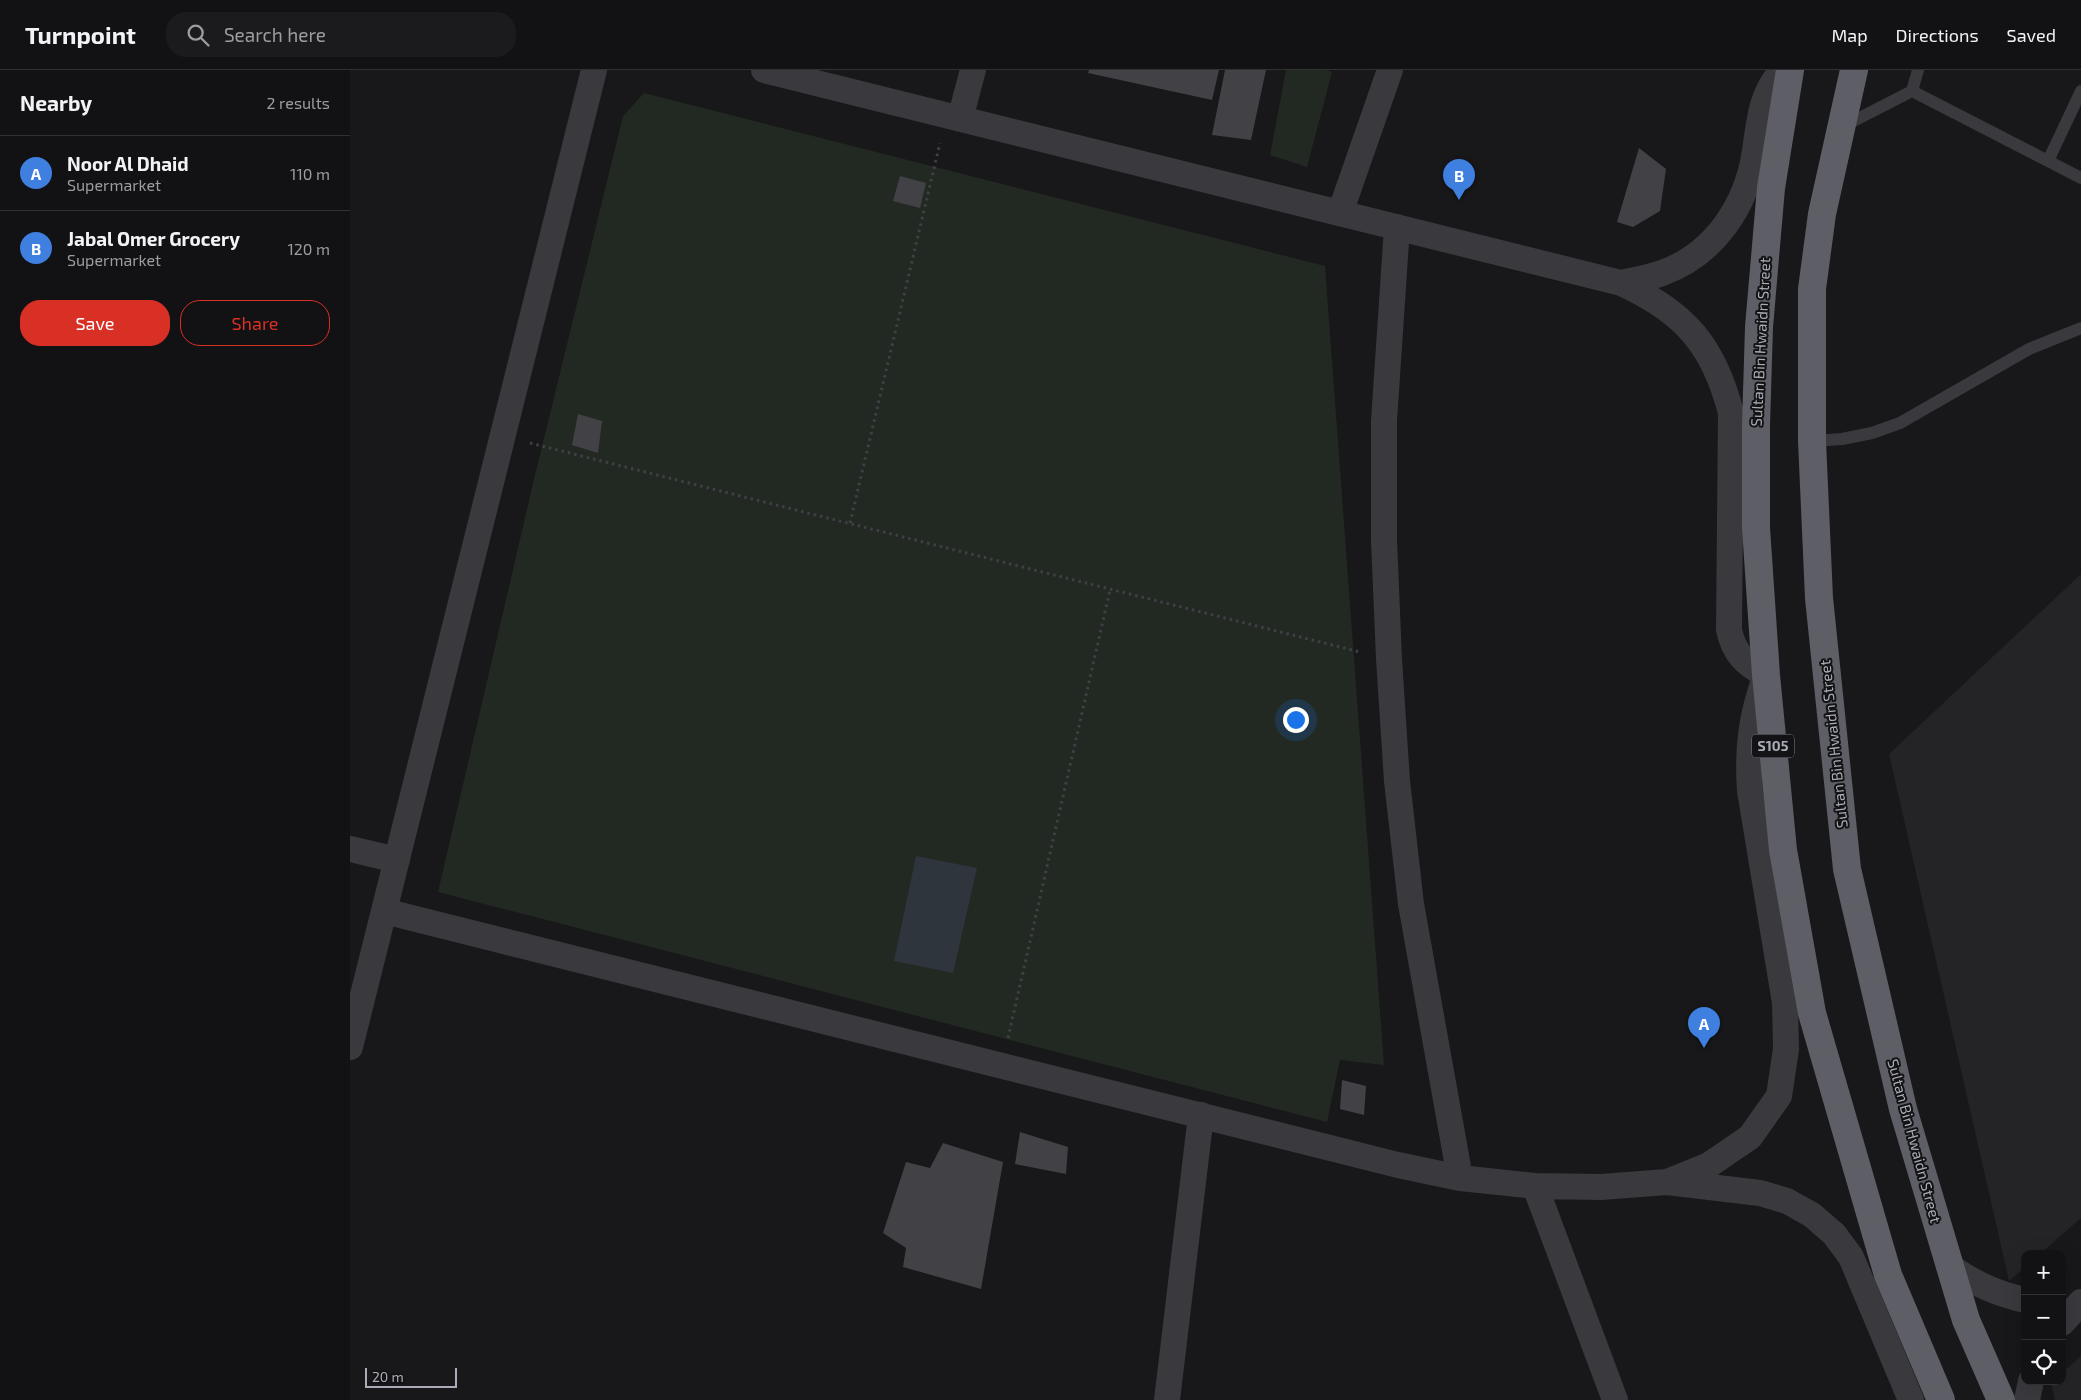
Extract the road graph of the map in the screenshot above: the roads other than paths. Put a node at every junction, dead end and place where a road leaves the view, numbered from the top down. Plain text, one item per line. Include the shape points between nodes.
1 (594, 70) edge
2 (764, 70) edge
3 (973, 70) edge
4 (1390, 70) edge
5 (1783, 70) edge
6 (1790, 70) edge
7 (1854, 70) edge
8 (1918, 70) edge
9 (1912, 90) junction
10 (2081, 91) edge
11 (954, 117) junction
12 (1840, 128) junction
13 (2048, 161) junction
14 (2081, 178) edge
15 (1340, 213) junction
16 (1397, 227) junction
17 (1621, 283) junction
18 (2081, 328) edge
19 (1812, 440) junction
20 (1766, 675) junction
21 (350, 849) edge
22 (397, 860) junction
23 (384, 911) junction
24 (350, 1047) edge
25 (1201, 1115) junction
26 (1460, 1178) junction
27 (1666, 1182) junction
28 (1534, 1186) junction
29 (1948, 1266) junction
30 (2081, 1296) edge
31 (2021, 1299) edge
32 (2066, 1300) edge
33 (2081, 1302) edge
34 (2066, 1319) edge
35 (2030, 1385) edge
36 (1167, 1400) edge
37 (1615, 1400) edge
38 (1911, 1400) edge
39 (1941, 1400) edge
40 (2001, 1400) edge
41 (2027, 1400) edge

1 - 22 street
2 - 11 street
3 - 11 street
4 - 15 street
5 - 17 street via 1763,103 1752,171 1739,206 1719,236 1663,273
6 - 20 highway, Sultan Bin Hwaidn Street / S105 via 1771,188 1759,327 1756,528
7 - 12 highway, Sultan Bin Hwaidn Street
8 - 9 lane
9 - 12 lane
9 - 13 lane
10 - 13 lane
11 - 15 street
12 - 19 highway, Sultan Bin Hwaidn Street via 1822,214 1812,289
13 - 14 lane
15 - 16 street
16 - 17 street
16 - 26 street via 1384,421 1388,659 1411,904
17 - 20 street via 1673,312 1711,358 1724,385 1731,413 1729,630 1739,656 1750,667
18 - 19 lane via 2029,349 1900,423 1865,435
19 - 29 highway, Sultan Bin Hwaidn Street via 1819,598 1847,869 1902,1109
20 - 27 street via 1752,720 1748,760 1750,791 1785,1003 1786,1049 1779,1096 1750,1137 1709,1165
20 - 39 highway, Sultan Bin Hwaidn Street / S105 via 1783,850 1812,1013 1888,1275
21 - 22 street
22 - 23 street
23 - 24 street
23 - 25 street
25 - 26 street
25 - 36 street
26 - 28 street
27 - 28 street via 1601,1188
27 - 38 street via 1778,1198 1812,1215 1834,1234 1851,1257
28 - 37 street
29 - 31 street via 1973,1283
29 - 40 highway, Sultan Bin Hwaidn Street via 1966,1320
30 - 32 street
33 - 34 street
35 - 41 street

